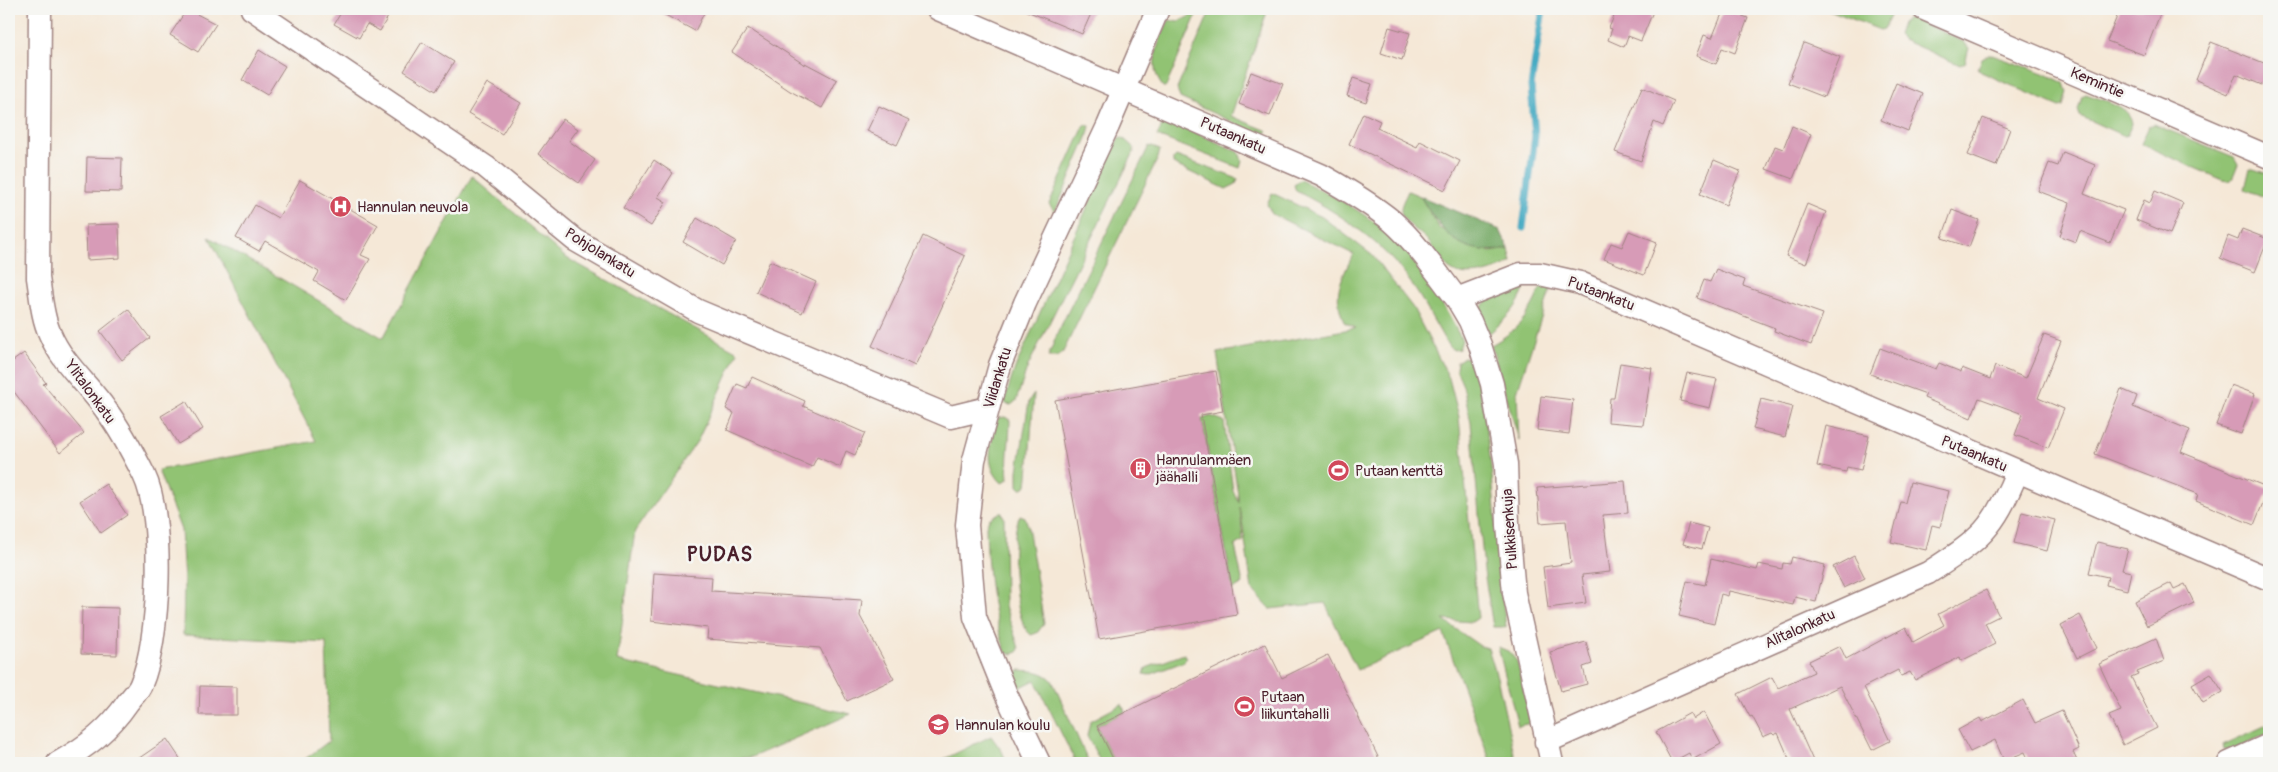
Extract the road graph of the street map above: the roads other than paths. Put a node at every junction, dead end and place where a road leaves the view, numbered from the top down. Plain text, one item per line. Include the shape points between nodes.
1 (40, 9) edge
2 (252, 9) edge
3 (938, 9) edge
4 (1158, 9) edge
5 (1924, 9) edge
6 (1123, 89) junction
7 (2269, 157) edge
8 (1457, 299) junction
9 (988, 408) junction
10 (2016, 472) junction
11 (2269, 579) edge
12 (2269, 745) edge
13 (1549, 753) edge
14 (58, 763) edge
15 (1039, 763) edge
16 (2229, 763) edge

1 - 14 street, Ylitalonkatu via 38,278 43,307 50,334 68,364 106,410 144,476 153,504 157,548 154,635 141,684 115,721 87,747
2 - 9 street, Pohjolankatu via 486,167 575,240 698,311 951,417
3 - 6 street, Putaankatu
4 - 6 street, Viidankatu
5 - 7 street, Kemintie
6 - 8 street, Putaankatu via 1321,175 1358,196 1393,222 1423,254
6 - 9 street, Viidankatu via 1025,303 1000,365
8 - 10 street, Putaankatu via 1521,274 1540,274 1580,283
8 - 13 street, Pulkkisenkuja via 1480,345 1492,384 1506,464 1514,593
9 - 15 street, Viidankatu via 974,460 967,525 975,617 1006,694
10 - 11 street, Putaankatu
10 - 13 street, Alitalonkatu via 2001,509 1989,528 1971,546 1928,573
12 - 16 street

